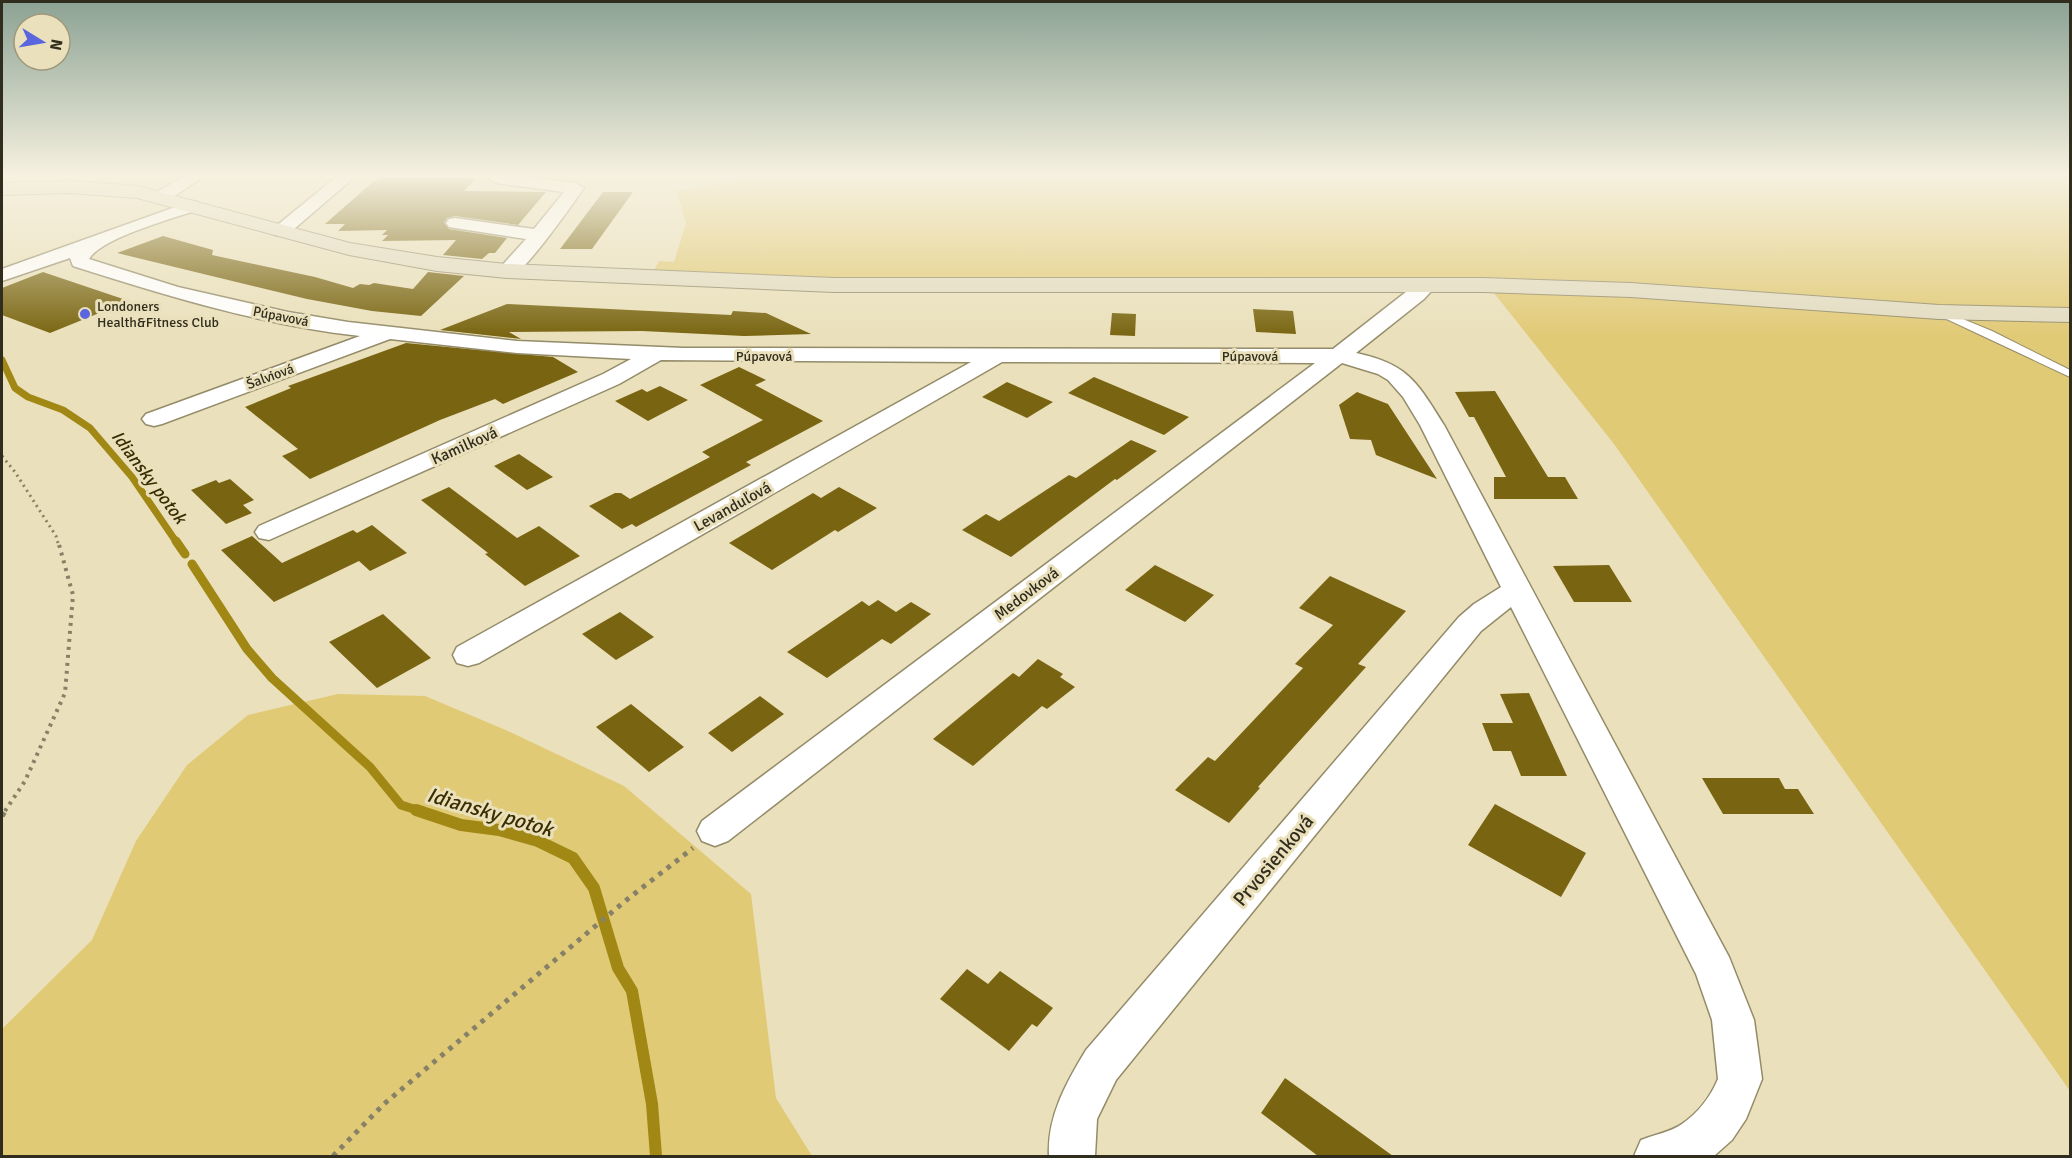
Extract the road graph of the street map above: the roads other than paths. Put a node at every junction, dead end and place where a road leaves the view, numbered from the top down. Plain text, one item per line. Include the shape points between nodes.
1 (133, 228) edge
2 (270, 228) edge
3 (285, 228) edge
4 (490, 228) edge
5 (544, 228) edge
6 (281, 231) junction
7 (539, 235) junction
8 (98, 241) junction
9 (507, 271) junction
10 (4, 275) edge
11 (1427, 285) junction
12 (1939, 312) junction
13 (2070, 315) edge
14 (387, 333) junction
15 (656, 354) junction
16 (1338, 356) junction
17 (996, 357) junction
18 (2070, 374) edge
19 (154, 419) dead end
20 (269, 532) dead end
21 (1518, 589) junction
22 (468, 656) dead end
23 (715, 831) road end
24 (1072, 1156) edge
25 (1657, 1156) edge

1 - 8 street
2 - 6 street
3 - 6 street
4 - 7 street
5 - 7 street
6 - 9 street via 400,259
7 - 9 street
8 - 10 street
8 - 14 street, Púpavová via 81,254 80,262 210,301
9 - 11 street via 834,285
11 - 12 street via 1631,290
11 - 16 street
12 - 13 street
12 - 18 lane
14 - 15 street, Púpavová via 517,347
14 - 19 street, Šalviová
15 - 17 street, Púpavová
15 - 20 street, Kamilková via 611,379
16 - 17 street, Púpavová
16 - 21 street via 1372,363 1406,383
16 - 23 street, Medovková
17 - 22 street, Levanduľová
21 - 24 street, Prvosienková via 1470,624 1101,1065 1081,1099 1070,1134
21 - 25 street via 1715,970 1733,1020 1740,1079 1730,1103 1716,1124 1694,1144

